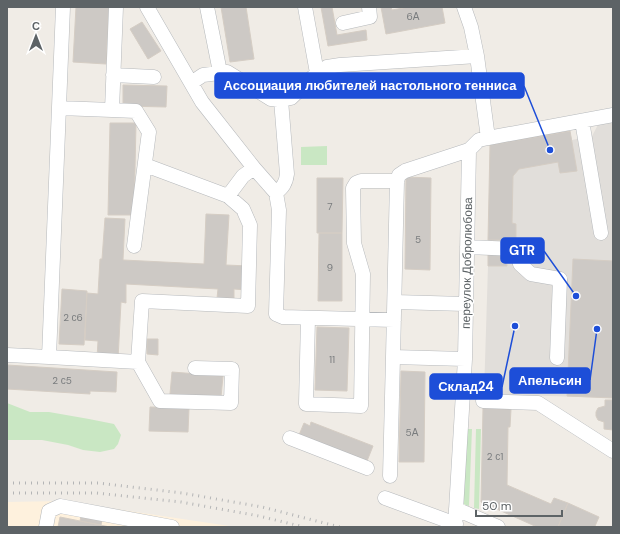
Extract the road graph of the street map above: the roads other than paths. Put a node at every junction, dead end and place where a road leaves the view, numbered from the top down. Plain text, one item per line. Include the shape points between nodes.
1 (63, 7) edge
2 (116, 7) edge
3 (147, 7) edge
4 (207, 7) edge
5 (305, 7) edge
6 (369, 7) edge
7 (464, 7) edge
8 (342, 23) dead end
9 (477, 56) junction
10 (220, 72) junction
11 (317, 73) junction
12 (113, 75) junction
13 (154, 77) dead end
14 (190, 83) junction
15 (281, 100) junction
16 (59, 108) junction
17 (112, 110) junction
18 (613, 115) edge
19 (582, 121) junction
20 (488, 138) junction
21 (469, 150) junction
22 (145, 165) junction
23 (254, 168) junction
24 (397, 181) junction
25 (276, 193) junction
26 (228, 196) junction
27 (601, 233) dead end
28 (134, 246) dead end
29 (467, 247) junction
30 (395, 302) junction
31 (465, 304) junction
32 (308, 318) junction
33 (363, 319) junction
34 (394, 320) junction
35 (7, 355) edge
36 (49, 357) junction
37 (394, 357) junction
38 (557, 358) dead end
39 (465, 359) junction
40 (138, 362) junction
41 (195, 368) dead end
42 (483, 401) dead end
43 (290, 438) dead end
44 (613, 451) edge
45 (366, 468) dead end
46 (390, 476) dead end
47 (385, 498) dead end
48 (456, 509) junction
49 (456, 525) edge
50 (46, 527) edge
51 (172, 527) edge
52 (498, 527) edge

1 - 16 street
2 - 12 street
3 - 14 street
4 - 10 street
5 - 11 street
6 - 8 street via 370,17
7 - 9 street
9 - 11 street via 340,65 327,67
9 - 20 street
10 - 14 street via 203,75
10 - 15 street via 227,72 271,99
11 - 15 street via 291,98
12 - 13 street
12 - 17 street
14 - 23 street
15 - 25 street via 287,174 286,182
16 - 17 street
16 - 36 street
17 - 22 street via 136,111 149,132
18 - 19 street
19 - 20 street
19 - 27 street
20 - 21 street via 479,140
21 - 24 street via 405,171 399,175
21 - 29 street, переулок Добролюбова
22 - 26 street
22 - 28 street
23 - 25 street
23 - 26 street via 243,176
24 - 30 street
24 - 33 street via 361,182 356,183 353,188 354,243 363,274
25 - 32 street via 279,210 276,314
26 - 40 street via 243,209 250,225 248,306 142,301
29 - 31 street, переулок Добролюбова
29 - 38 street via 518,248 520,264 531,274 560,279
30 - 31 street
30 - 34 street
31 - 39 street, переулок Добролюбова
32 - 33 street
32 - 33 street via 306,404 361,406
33 - 34 street
34 - 37 street
35 - 36 street
36 - 40 street
37 - 39 street
37 - 46 street
39 - 48 street, переулок Добролюбова
40 - 41 street via 160,401 231,403 232,369
42 - 44 street via 538,403
43 - 45 street
47 - 49 street
48 - 49 street, переулок Добролюбова
48 - 52 street
50 - 51 street via 49,511 60,506

